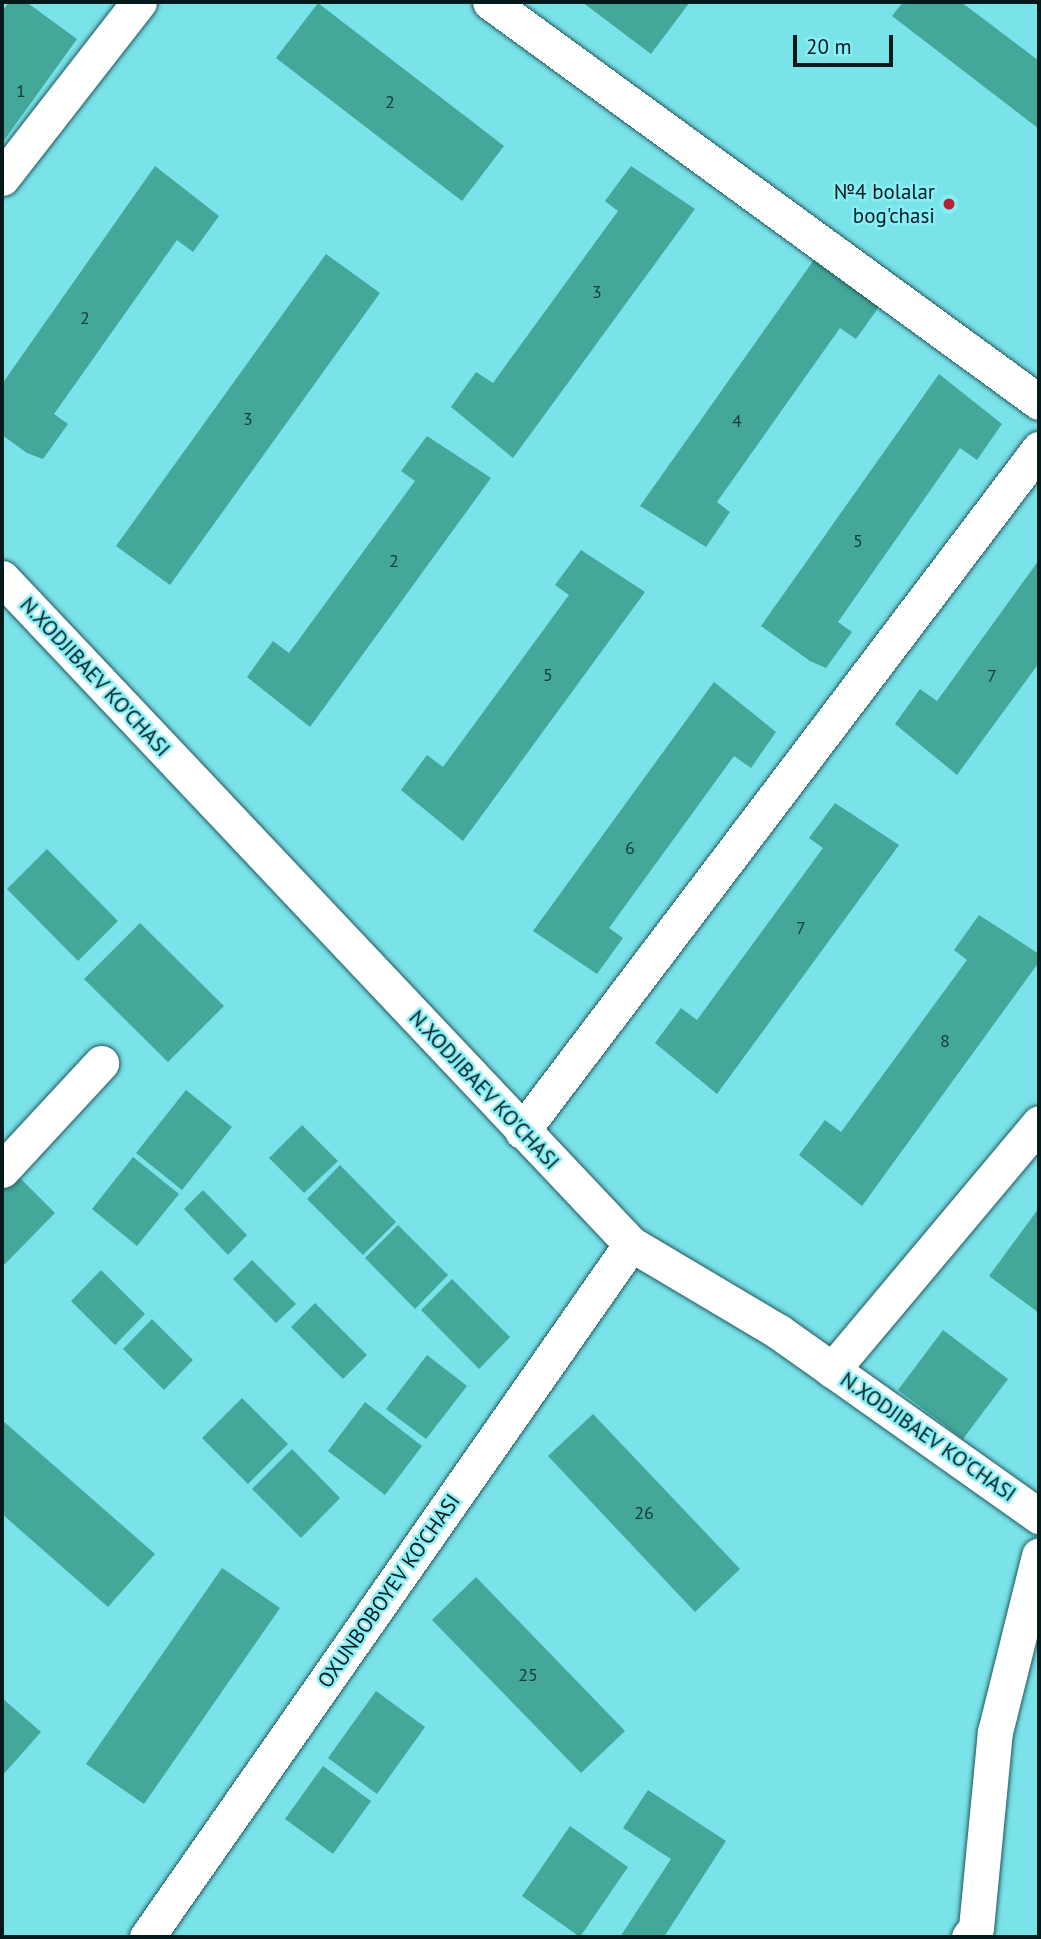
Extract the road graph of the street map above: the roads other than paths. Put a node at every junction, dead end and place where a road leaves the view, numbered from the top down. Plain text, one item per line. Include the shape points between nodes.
1 (139, 2) edge
2 (491, 2) edge
3 (2, 178) edge
4 (1039, 402) edge
5 (1039, 449) edge
6 (2, 578) edge
7 (101, 1063) dead end
8 (1039, 1123) edge
9 (523, 1131) junction
10 (2, 1170) edge
11 (631, 1244) junction
12 (832, 1370) junction
13 (1039, 1516) edge
14 (1039, 1555) edge
15 (147, 1937) edge
16 (969, 1937) edge

1 - 3 street
2 - 4 street
5 - 9 street
6 - 9 street, N.XODJIBAEV KO'CHASI
7 - 10 street
8 - 12 street
9 - 11 street, N.XODJIBAEV KO'CHASI
11 - 12 street, N.XODJIBAEV KO'CHASI
11 - 15 street, OXUNBOBOYEV KO‘CHASI
12 - 13 street, N.XODJIBAEV KO'CHASI
14 - 16 street via 995,1732 976,1928

